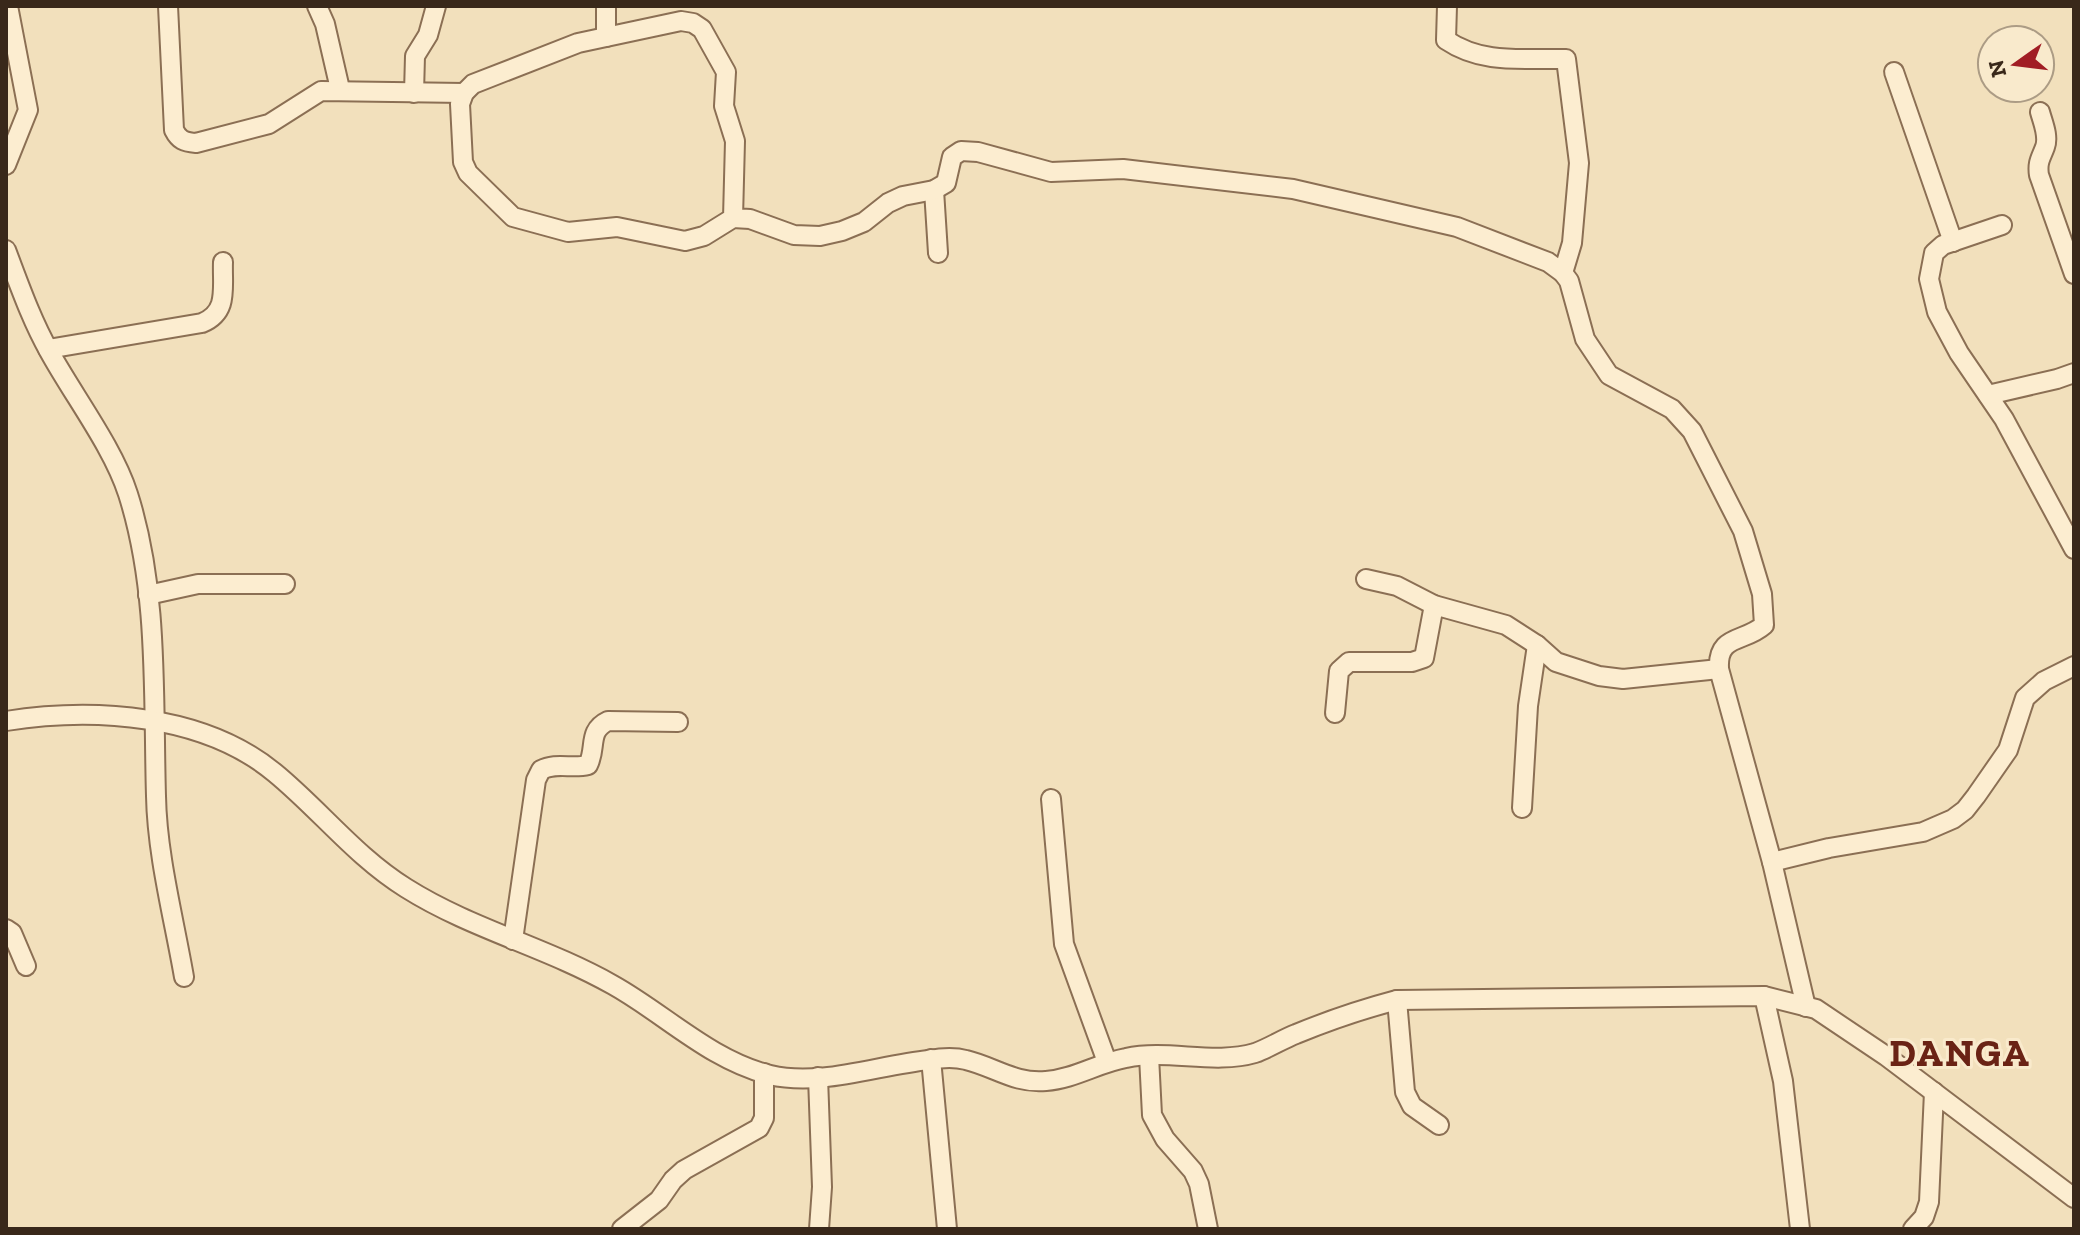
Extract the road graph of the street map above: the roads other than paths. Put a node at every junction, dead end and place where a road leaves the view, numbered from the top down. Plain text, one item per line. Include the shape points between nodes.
1 (8, 6) edge
2 (168, 6) edge
3 (317, 6) edge
4 (436, 6) edge
5 (606, 6) edge
6 (1447, 6) edge
7 (606, 37) junction
8 (1894, 72) dead end
9 (340, 89) junction
10 (414, 93) junction
11 (464, 93) junction
12 (2040, 112) dead end
13 (6, 165) edge
14 (934, 190) junction
15 (733, 218) junction
16 (2002, 225) dead end
17 (1953, 242) junction
18 (6, 250) edge
19 (938, 253) dead end
20 (223, 262) dead end
21 (1563, 273) junction
22 (2074, 274) edge
23 (48, 349) junction
24 (2074, 373) edge
25 (1988, 395) junction
26 (2074, 549) edge
27 (1366, 579) dead end
28 (285, 584) dead end
29 (148, 595) junction
30 (1434, 605) junction
31 (1537, 645) junction
32 (2074, 666) edge
33 (1719, 669) junction
34 (1335, 713) dead end
35 (6, 721) edge
36 (157, 722) junction
37 (678, 722) dead end
38 (1051, 799) dead end
39 (1522, 808) dead end
40 (1772, 862) junction
41 (6, 929) edge
42 (513, 940) junction
43 (26, 966) dead end
44 (184, 977) dead end
45 (1764, 996) junction
46 (1397, 1000) junction
47 (1806, 1007) junction
48 (1149, 1056) junction
49 (931, 1059) junction
50 (1107, 1062) junction
51 (764, 1073) junction
52 (818, 1077) junction
53 (1934, 1092) junction
54 (1439, 1125) dead end
55 (2074, 1198) edge
56 (622, 1229) edge
57 (819, 1229) edge
58 (947, 1229) edge
59 (1208, 1229) edge
60 (1800, 1229) edge
61 (1913, 1229) edge

1 - 13 street via 28,110
2 - 9 street via 174,130 184,142 269,124 321,91
3 - 9 street
4 - 10 street via 415,56
5 - 7 street
6 - 21 street via 1446,40 1465,53 1566,59 1579,163 1572,243
7 - 11 street via 473,84
7 - 15 street via 681,21 702,29 726,72 724,106 735,141
8 - 17 street
9 - 10 street
10 - 11 street
11 - 15 street via 463,162 513,217 568,232 617,227 685,241
12 - 22 street via 2047,137 2037,168
14 - 15 street via 903,196 864,222 820,236 794,235
14 - 19 street
14 - 21 street via 946,183 952,157 961,151 1051,172 1123,169 1293,189 1457,227 1548,262
16 - 17 street
17 - 25 street via 1934,253 1929,279 1937,312
18 - 23 street
20 - 23 street via 221,307 215,318
21 - 33 street via 1598,362 1609,375 1672,409 1692,431 1743,531 1762,594 1764,625 1722,648
23 - 29 street via 120,472 138,531
24 - 25 street
25 - 26 street
27 - 30 street via 1397,586
28 - 29 street via 198,584
29 - 36 street
30 - 31 street via 1506,625
30 - 34 street via 1424,658 1349,662 1339,671
31 - 33 street via 1556,662 1599,676 1623,679
31 - 39 street
32 - 40 street via 2025,698 2008,750 1953,819 1923,832
33 - 40 street
35 - 36 street via 94,715
36 - 42 street via 244,750 372,865 437,907
36 - 44 street via 159,828
37 - 42 street via 608,721 593,733 588,765 550,765 541,770
38 - 50 street via 1064,944
40 - 47 street
41 - 43 street
42 - 51 street via 591,973 713,1051
45 - 46 street
45 - 47 street
45 - 60 street via 1783,1081
46 - 48 street via 1345,1015 1255,1053
46 - 54 street via 1405,1092 1412,1106
47 - 53 street
48 - 50 street
48 - 59 street via 1152,1115 1193,1171
49 - 50 street via 962,1059 1029,1082 1068,1078
49 - 52 street
49 - 58 street
51 - 52 street
51 - 56 street via 764,1118 759,1128 684,1170 659,1200
52 - 57 street
53 - 55 street
53 - 61 street via 1929,1202

